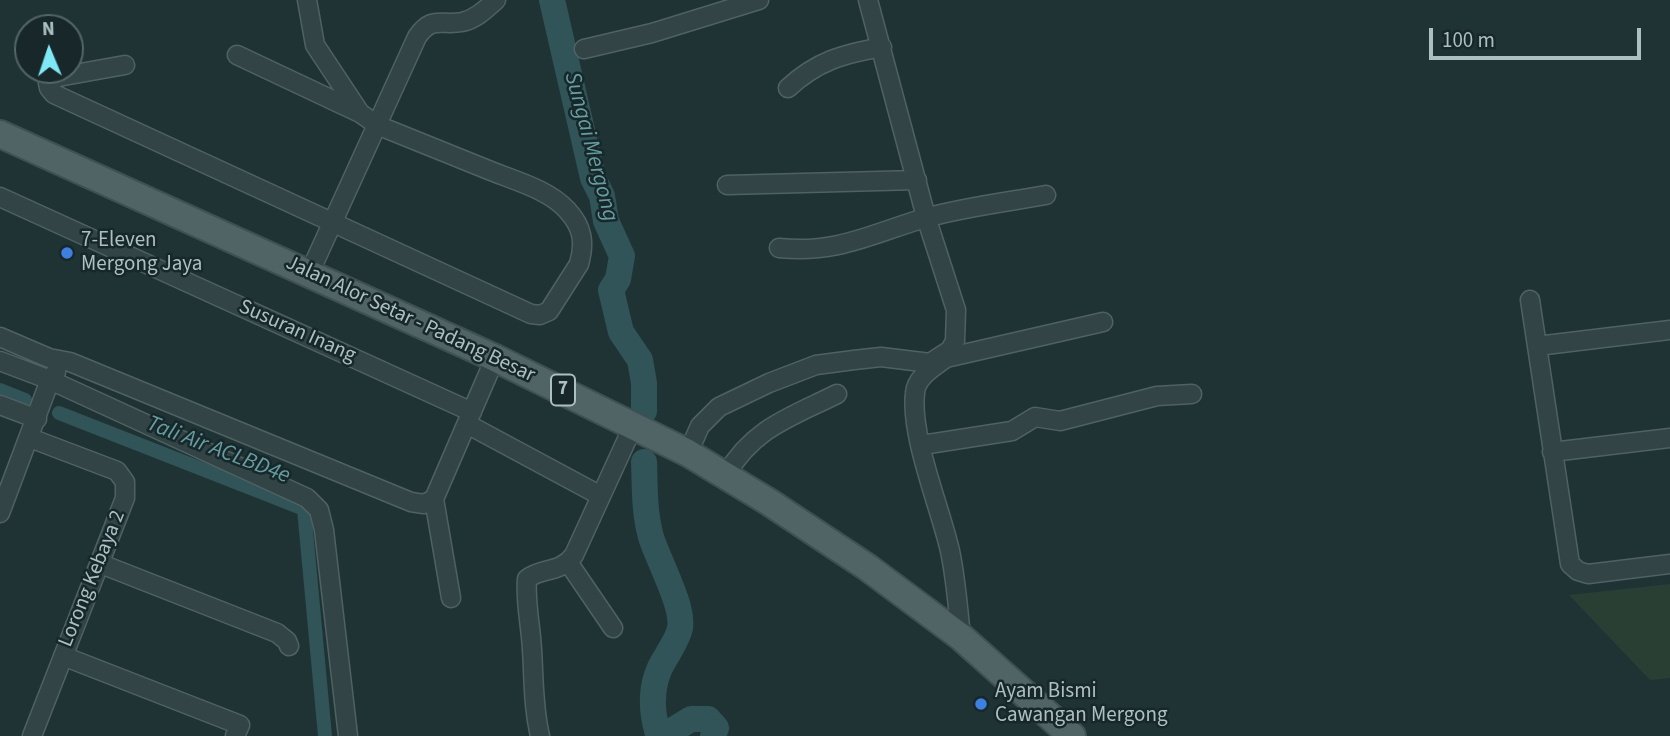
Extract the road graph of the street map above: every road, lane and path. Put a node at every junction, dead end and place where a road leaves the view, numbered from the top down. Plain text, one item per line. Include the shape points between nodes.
1 (307, 0) edge
2 (496, 0) edge
3 (759, 0) edge
4 (868, 0) edge
5 (882, 47) junction
6 (584, 49) dead end
7 (237, 55) dead end
8 (125, 65) dead end
9 (788, 88) dead end
10 (360, 113) junction
11 (377, 125) junction
12 (0, 134) edge
13 (918, 180) junction
14 (727, 185) dead end
15 (1046, 195) dead end
16 (0, 197) edge
17 (926, 217) junction
18 (332, 221) junction
19 (779, 248) dead end
20 (309, 274) junction
21 (1530, 300) dead end
22 (1103, 322) dead end
23 (1670, 330) edge
24 (0, 337) edge
25 (1537, 346) junction
26 (495, 358) junction
27 (0, 361) edge
28 (70, 362) junction
29 (930, 363) junction
30 (50, 380) junction
31 (919, 381) junction
32 (837, 394) dead end
33 (1192, 394) dead end
34 (0, 405) edge
35 (470, 418) junction
36 (37, 419) junction
37 (634, 424) junction
38 (30, 438) junction
39 (1670, 438) edge
40 (922, 445) junction
41 (1552, 452) junction
42 (688, 453) junction
43 (726, 475) junction
44 (601, 496) junction
45 (434, 499) junction
46 (0, 513) edge
47 (568, 562) junction
48 (1670, 564) edge
49 (101, 565) junction
50 (451, 598) dead end
51 (613, 628) dead end
52 (961, 637) junction
53 (289, 646) dead end
54 (63, 656) junction
55 (1068, 735) edge
56 (32, 736) edge
57 (235, 736) edge
58 (348, 736) edge
59 (540, 736) edge

1 - 10 street via 315,45
2 - 11 street via 473,18 434,22 423,28
3 - 6 street
4 - 5 street
5 - 9 street via 831,59 806,71
5 - 13 street
7 - 10 street
8 - 18 street via 58,77 48,83 49,88
10 - 11 street
11 - 18 street
11 - 18 street via 538,190 565,208 583,238 579,264 549,311 531,314
12 - 20 main road, Jalan Alor Setar - Padang Besar / 7
13 - 14 street
13 - 17 street
15 - 17 street
16 - 35 street, Susuran Inang
17 - 19 street via 853,243
17 - 29 street via 956,310 957,330 950,350
18 - 20 street
20 - 26 main road, Jalan Alor Setar - Padang Besar / 7
21 - 25 street
22 - 31 street via 946,358
23 - 25 street
24 - 28 street
25 - 41 street
26 - 35 street
26 - 37 main road, Jalan Alor Setar - Padang Besar / 7
27 - 30 street
28 - 30 street
28 - 45 street via 411,502 424,504
29 - 31 street
29 - 42 street via 881,357 816,365 719,407 700,426
30 - 36 street
30 - 58 street via 307,498 319,510
31 - 40 street via 915,416
32 - 43 street via 768,428 738,453
33 - 40 street via 1157,396 1060,421 1035,418 1012,430
34 - 36 street
35 - 44 street, Susuran Inang
35 - 45 street
36 - 38 street
37 - 42 main road, Jalan Alor Setar - Padang Besar / 7
37 - 44 street
38 - 46 street
38 - 49 street, Lorong Kebaya 2 via 117,471 125,482 125,498
39 - 41 street
40 - 52 street via 950,550
41 - 48 street via 1570,564 1593,574
42 - 43 main road, Jalan Alor Setar - Padang Besar / 7
43 - 52 main road, Jalan Alor Setar - Padang Besar / 7 via 867,567
44 - 47 street
45 - 50 street
47 - 51 street
47 - 59 street via 527,579 532,690
49 - 53 street via 277,633
49 - 54 street, Lorong Kebaya 2
52 - 55 main road, Jalan Alor Setar - Padang Besar / 7
54 - 56 street, Lorong Kebaya 2
54 - 57 street via 240,725

